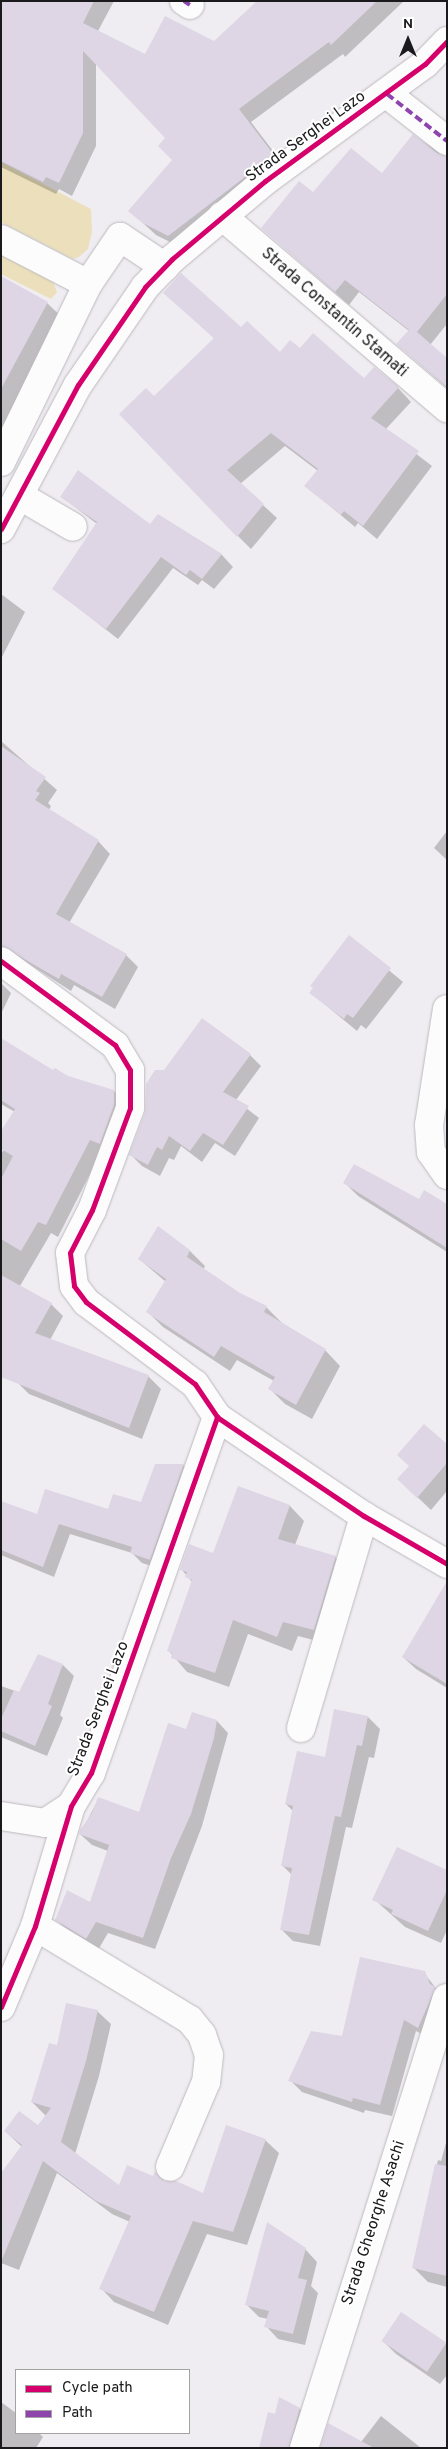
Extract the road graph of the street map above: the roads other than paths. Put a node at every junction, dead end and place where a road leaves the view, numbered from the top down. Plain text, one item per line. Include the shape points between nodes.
1 (447, 41) edge
2 (387, 94) junction
3 (447, 141) edge
4 (222, 216) junction
5 (1, 239) edge
6 (165, 267) junction
7 (88, 284) junction
8 (447, 408) edge
9 (1, 462) edge
10 (20, 496) junction
11 (73, 527) dead end
12 (1, 529) edge
13 (1, 960) edge
14 (447, 1009) edge
15 (447, 1175) edge
16 (217, 1418) junction
17 (364, 1516) junction
18 (447, 1564) edge
19 (301, 1728) dead end
20 (71, 1806) junction
21 (1, 1816) edge
22 (35, 1926) junction
23 (447, 1998) edge
24 (1, 2007) edge
25 (170, 2167) dead end
26 (304, 2448) edge

1 - 2 street, Strada Serghei Lazo via 425,64
2 - 3 street, Strada Serghei Lazo
2 - 4 street, Strada Serghei Lazo via 265,180
4 - 6 street, Strada Serghei Lazo
4 - 8 street, Strada Constantin Stamati
5 - 7 street
6 - 7 street via 120,237
6 - 10 street, Strada Serghei Lazo via 145,287 78,385
7 - 9 street
10 - 11 street
10 - 12 street, Strada Serghei Lazo
13 - 16 street via 115,1045 130,1070 130,1108 92,1210 70,1252 74,1286 86,1302 195,1384
14 - 15 street via 429,1125 431,1152
16 - 17 street
16 - 20 street, Strada Serghei Lazo via 90,1773
17 - 18 street
17 - 19 street
20 - 21 street via 45,1823
20 - 22 street, Strada Serghei Lazo
22 - 24 street, Strada Serghei Lazo
22 - 25 street via 190,2020 202,2035 209,2055 206,2082
23 - 26 street, Strada Gheorghe Asachi

